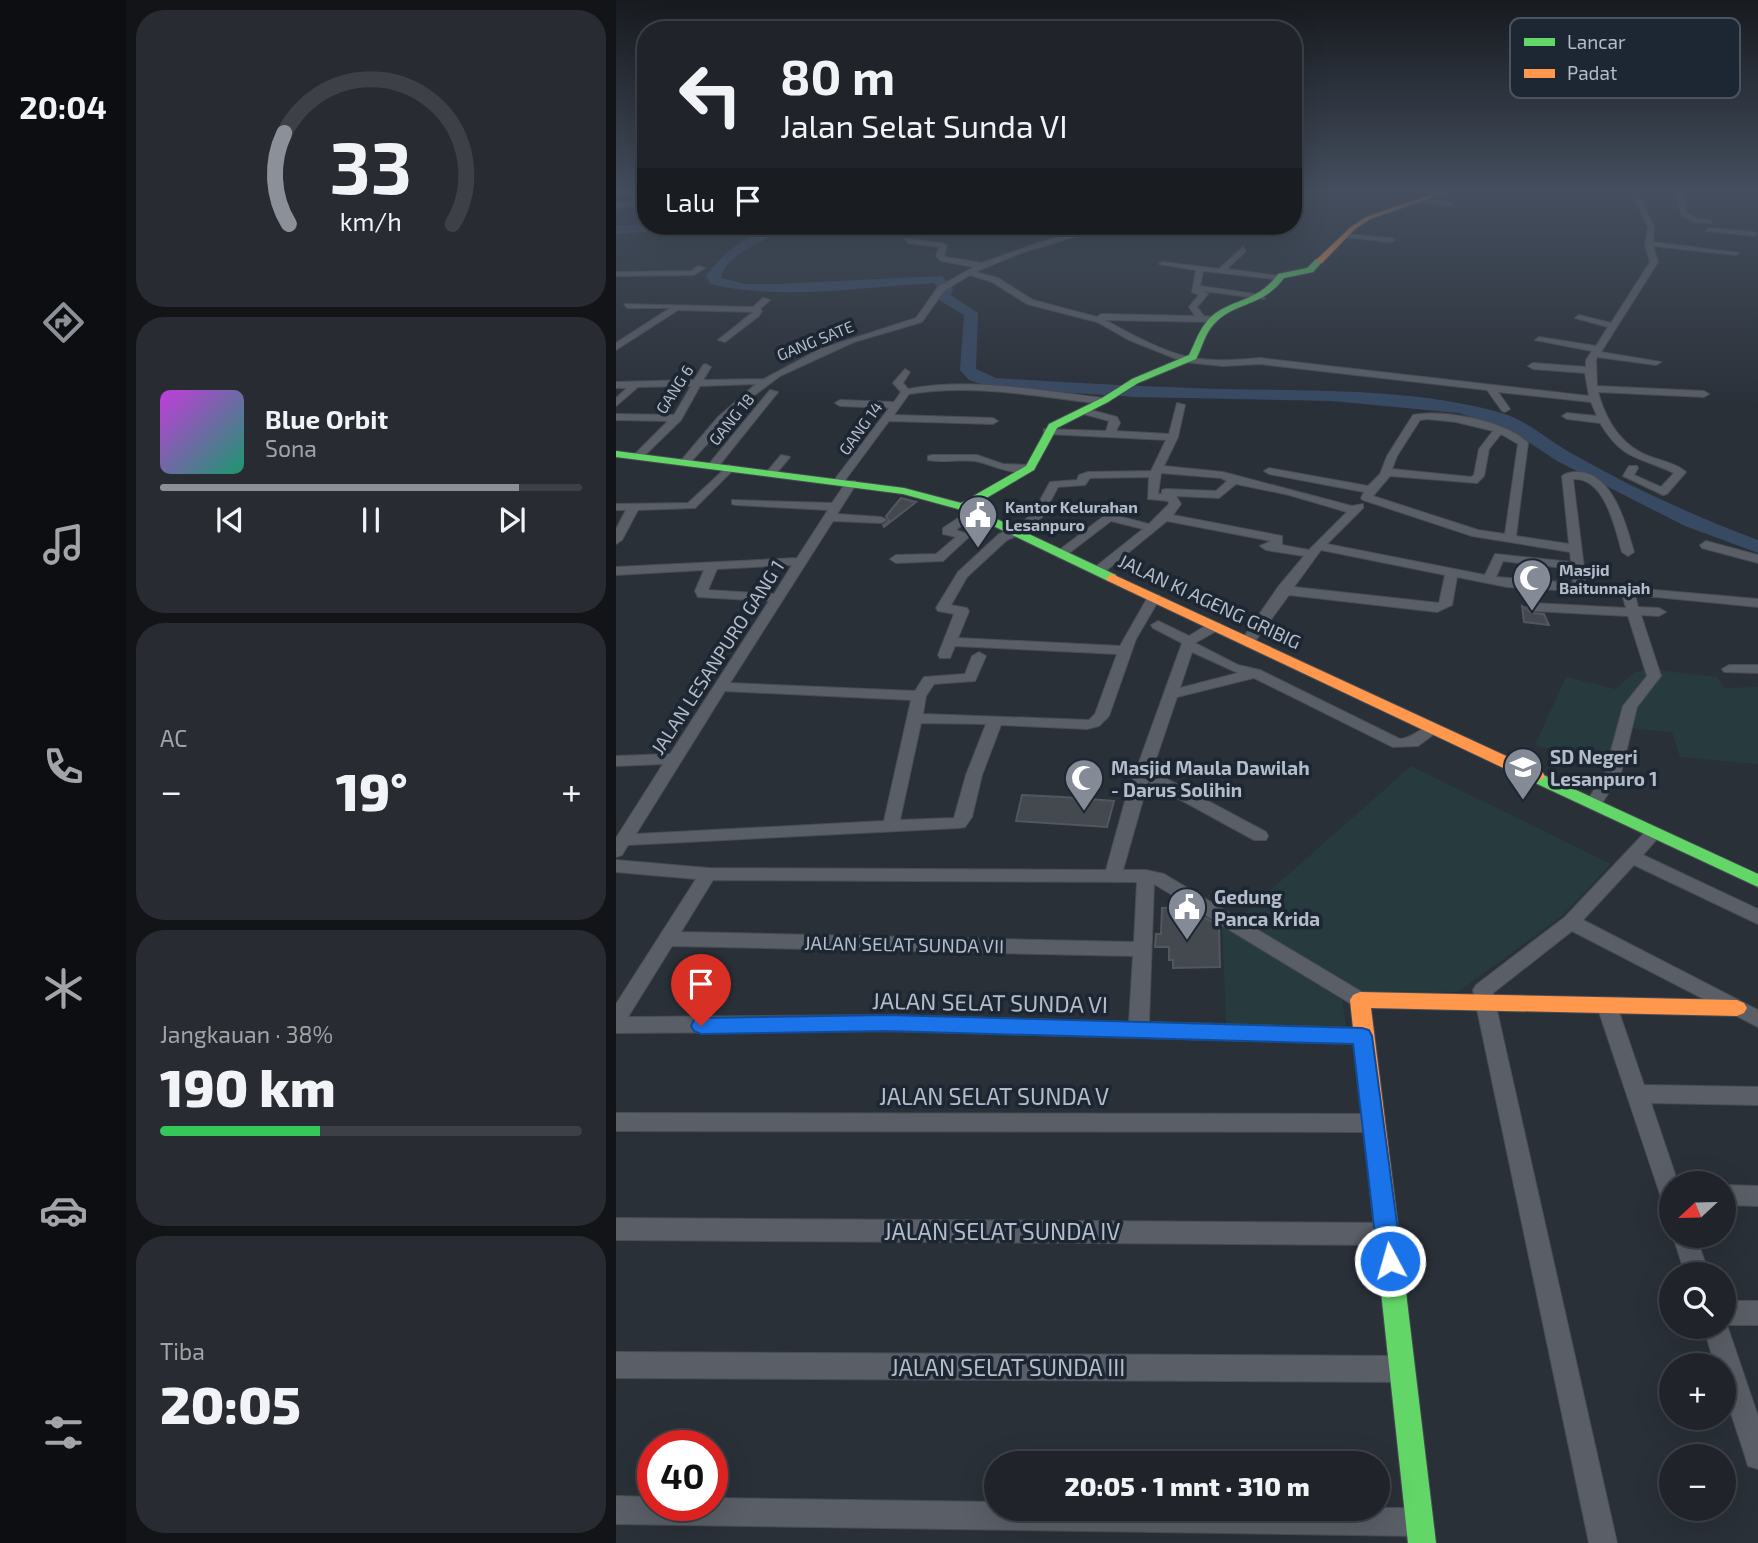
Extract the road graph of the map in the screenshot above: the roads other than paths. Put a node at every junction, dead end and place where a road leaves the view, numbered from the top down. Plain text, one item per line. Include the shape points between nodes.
1 (962, 263) edge
2 (995, 263) edge
3 (1201, 263) edge
4 (1229, 263) edge
5 (1317, 263) edge
6 (1653, 263) edge
7 (1163, 264) dead end
8 (983, 267) junction
9 (701, 268) dead end
10 (1198, 268) junction
11 (1221, 271) junction
12 (616, 274) edge
13 (967, 275) junction
14 (1277, 282) junction
15 (1226, 283) dead end
16 (1196, 289) junction
17 (1262, 297) junction
18 (766, 300) dead end
19 (627, 306) dead end
20 (675, 309) junction
21 (755, 309) junction
22 (616, 312) edge
23 (1091, 318) junction
24 (1579, 318) dead end
25 (1207, 319) junction
26 (1615, 326) junction
27 (722, 340) dead end
28 (1539, 340) dead end
29 (619, 343) edge
30 (1595, 352) junction
31 (1183, 361) junction
32 (1656, 362) dead end
33 (1533, 366) dead end
34 (706, 367) dead end
35 (1589, 370) junction
36 (905, 372) dead end
37 (699, 382) junction
38 (762, 382) junction
39 (636, 384) junction
40 (616, 385) edge
41 (1489, 386) junction
42 (1591, 389) junction
43 (773, 392) dead end
44 (906, 392) junction
45 (1704, 394) dead end
46 (1105, 400) junction
47 (1595, 400) junction
48 (616, 403) edge
49 (840, 403) dead end
50 (897, 405) junction
51 (1180, 405) dead end
52 (1504, 409) dead end
53 (1083, 411) junction
54 (1567, 416) dead end
55 (616, 417) edge
56 (677, 418) junction
57 (1604, 420) junction
58 (885, 421) junction
59 (993, 421) dead end
60 (1499, 430) junction
61 (1048, 431) junction
62 (1109, 435) junction
63 (1173, 436) junction
64 (616, 454) edge
65 (638, 457) junction
66 (785, 457) dead end
67 (932, 458) dead end
68 (684, 463) junction
69 (721, 467) junction
70 (1030, 468) junction
71 (1633, 468) dead end
72 (1269, 471) dead end
73 (1157, 472) junction
74 (1386, 472) junction
75 (771, 473) junction
76 (1234, 480) junction
77 (845, 482) junction
78 (1153, 494) junction
79 (1369, 494) junction
80 (736, 502) dead end
81 (634, 506) junction
82 (616, 507) edge
83 (967, 510) junction
84 (1354, 510) junction
85 (832, 512) junction
86 (1165, 517) junction
87 (881, 520) dead end
88 (1152, 528) junction
89 (1015, 531) junction
90 (1510, 538) junction
91 (616, 540) edge
92 (1246, 542) dead end
93 (1706, 545) dead end
94 (1275, 547) junction
95 (1575, 549) junction
96 (1315, 550) junction
97 (1628, 552) dead end
98 (1060, 554) junction
99 (896, 559) dead end
100 (1758, 559) edge
101 (802, 561) junction
102 (712, 566) junction
103 (1577, 566) junction
104 (616, 571) edge
105 (1098, 571) junction
106 (1452, 572) junction
107 (1489, 579) junction
108 (1580, 587) junction
109 (1283, 590) junction
110 (1627, 591) junction
111 (778, 598) junction
112 (1154, 598) junction
113 (1758, 603) edge
114 (1533, 607) dead end
115 (1632, 611) junction
116 (1659, 612) dead end
117 (1158, 625) dead end
118 (1214, 626) junction
119 (1248, 641) junction
120 (1188, 643) junction
121 (982, 648) junction
122 (1124, 650) junction
123 (1729, 669) dead end
124 (1758, 669) edge
125 (1255, 673) junction
126 (723, 687) junction
127 (1169, 695) junction
128 (919, 696) junction
129 (913, 718) junction
130 (995, 720) junction
131 (1433, 729) junction
132 (674, 759) junction
133 (616, 761) edge
134 (1144, 773) junction
135 (1593, 804) junction
136 (891, 825) junction
137 (1654, 833) junction
138 (1260, 836) dead end
139 (619, 846) edge
140 (1633, 858) junction
141 (616, 866) edge
142 (708, 874) junction
143 (1113, 876) junction
144 (1146, 876) junction
145 (1758, 881) edge
146 (1758, 917) edge
147 (1571, 922) junction
148 (665, 939) junction
149 (1143, 949) junction
150 (1360, 1000) junction
151 (1483, 1001) junction
152 (1607, 1006) junction
153 (1737, 1008) junction
154 (1758, 1019) edge
155 (616, 1022) edge
156 (1139, 1030) junction
157 (1362, 1036) junction
158 (1638, 1094) junction
159 (1758, 1096) edge
160 (616, 1122) edge
161 (1373, 1123) junction
162 (1663, 1171) edge
163 (1736, 1195) edge
164 (1758, 1196) edge
165 (616, 1229) edge
166 (1388, 1234) junction
167 (1736, 1313) edge
168 (1758, 1313) edge
169 (1718, 1339) edge
170 (616, 1365) edge
171 (1401, 1370) junction
172 (1757, 1451) edge
173 (616, 1510) edge
174 (1421, 1533) edge
175 (1603, 1543) edge

1 - 8 street
2 - 8 street, GANG SATE
3 - 10 street
4 - 11 street
5 - 14 street
6 - 26 street
7 - 10 street
8 - 13 street, GANG SATE
9 - 12 street via 694,273
10 - 11 street
10 - 16 street
11 - 14 street
13 - 23 street via 995,280 1040,306
13 - 38 street, GANG SATE via 944,287 919,320 822,351
14 - 15 street
14 - 17 street
16 - 17 street
16 - 25 street via 1204,294 1193,307
17 - 25 street via 1240,310
18 - 21 street
19 - 20 street via 679,305
20 - 21 street
20 - 22 street
20 - 29 street
21 - 27 street via 756,314
23 - 25 street
23 - 31 street
24 - 26 street
25 - 31 street via 1194,356
26 - 30 street
28 - 30 street
30 - 32 street
30 - 35 street
31 - 41 street via 1260,361
31 - 46 street via 1135,381
33 - 35 street
34 - 37 street, GANG 6
35 - 42 street
36 - 44 street via 898,383
37 - 38 street
37 - 39 street
37 - 56 street, GANG 6
38 - 68 street, GANG SATE via 732,406
39 - 40 street
39 - 48 street
41 - 47 street
41 - 52 street
42 - 45 street
42 - 47 street
43 - 69 street, GANG 18
44 - 46 street via 971,387
44 - 50 street, GANG 14
46 - 53 street
47 - 57 street
49 - 50 street
50 - 58 street, GANG 14
51 - 63 street
53 - 61 street
53 - 62 street via 1113,419
54 - 57 street
55 - 56 street
56 - 65 street, GANG 6
57 - 71 street via 1630,452 1681,472 1663,492 1628,476
58 - 59 street via 923,426
58 - 77 street, GANG 14
60 - 74 street via 1456,418 1417,418
60 - 74 street via 1484,449 1474,481
60 - 90 street via 1523,443
61 - 62 street
61 - 70 street
62 - 63 street
63 - 73 street
64 - 65 street, JALAN KI AGENG GRIBIG
65 - 68 street, JALAN KI AGENG GRIBIG
66 - 75 street
67 - 70 street via 977,458 1002,467
68 - 69 street, JALAN KI AGENG GRIBIG
69 - 75 street, JALAN KI AGENG GRIBIG
69 - 81 street, GANG 18 via 691,506
70 - 83 street
72 - 79 street
73 - 76 street via 1223,475
73 - 78 street
73 - 89 street via 1085,476 1080,483 1053,485 1038,515
74 - 79 street
75 - 77 street, JALAN KI AGENG GRIBIG
76 - 78 street via 1219,495
76 - 84 street
77 - 83 street, JALAN KI AGENG GRIBIG via 904,491
77 - 85 street, JALAN LESANPURO GANG 1
78 - 86 street via 1175,499
79 - 84 street
79 - 90 street via 1458,528
80 - 85 street
81 - 82 street, GANG 18
81 - 91 street
83 - 89 street, JALAN KI AGENG GRIBIG
83 - 99 street via 947,531 965,535 939,558
84 - 96 street
85 - 87 street
85 - 101 street, JALAN LESANPURO GANG 1
86 - 88 street
86 - 94 street via 1278,539
88 - 98 street via 1115,513
88 - 105 street
89 - 98 street, JALAN KI AGENG GRIBIG
89 - 121 street via 962,575 943,608 962,611 947,648
90 - 95 street
92 - 94 street
93 - 100 street
94 - 96 street
95 - 97 street via 1566,478 1571,474 1609,495
95 - 103 street
96 - 106 street
96 - 109 street
98 - 105 street, JALAN KI AGENG GRIBIG
101 - 102 street
101 - 111 street, JALAN LESANPURO GANG 1
102 - 104 street
102 - 111 street via 703,594
103 - 107 street via 1499,558
103 - 108 street
105 - 112 street, JALAN KI AGENG GRIBIG
106 - 107 street
106 - 109 street via 1445,605 1437,608
107 - 108 street
108 - 110 street
109 - 119 street
110 - 113 street
110 - 115 street
111 - 126 street, JALAN LESANPURO GANG 1
112 - 118 street, JALAN KI AGENG GRIBIG
112 - 122 street
114 - 115 street
115 - 116 street
115 - 135 street via 1654,676 1630,706 1613,773
117 - 120 street
118 - 119 street, JALAN KI AGENG GRIBIG
118 - 120 street
119 - 131 street, JALAN KI AGENG GRIBIG
120 - 125 street via 1233,668
120 - 127 street
121 - 122 street
121 - 128 street via 970,677 929,680
122 - 130 street via 1102,716 1094,723
123 - 124 street
125 - 127 street
125 - 131 street via 1398,744 1413,743
126 - 128 street
126 - 132 street, JALAN LESANPURO GANG 1
127 - 134 street
128 - 129 street
129 - 130 street
129 - 136 street
130 - 136 street via 961,821
131 - 135 street, JALAN KI AGENG GRIBIG
132 - 133 street
132 - 139 street, JALAN LESANPURO GANG 1
134 - 138 street
134 - 143 street
135 - 137 street, JALAN KI AGENG GRIBIG
136 - 139 street
137 - 140 street
137 - 145 street, JALAN KI AGENG GRIBIG
140 - 146 street
140 - 147 street
141 - 142 street
142 - 143 street
142 - 148 street
143 - 144 street
144 - 149 street
144 - 150 street via 1158,878
147 - 151 street via 1483,990
147 - 153 street
148 - 149 street, JALAN SELAT SUNDA VII
148 - 155 street
149 - 156 street
150 - 151 street
150 - 157 street
151 - 152 street
151 - 175 street
152 - 153 street
152 - 158 street
153 - 154 street
155 - 156 street, JALAN SELAT SUNDA VI
156 - 157 street, JALAN SELAT SUNDA VI
157 - 161 street
158 - 159 street
158 - 162 street
160 - 161 street, JALAN SELAT SUNDA V
161 - 166 street
163 - 164 street
165 - 166 street, JALAN SELAT SUNDA IV
166 - 171 street
167 - 168 street
169 - 172 street
170 - 171 street, JALAN SELAT SUNDA III
171 - 174 street
173 - 174 street

